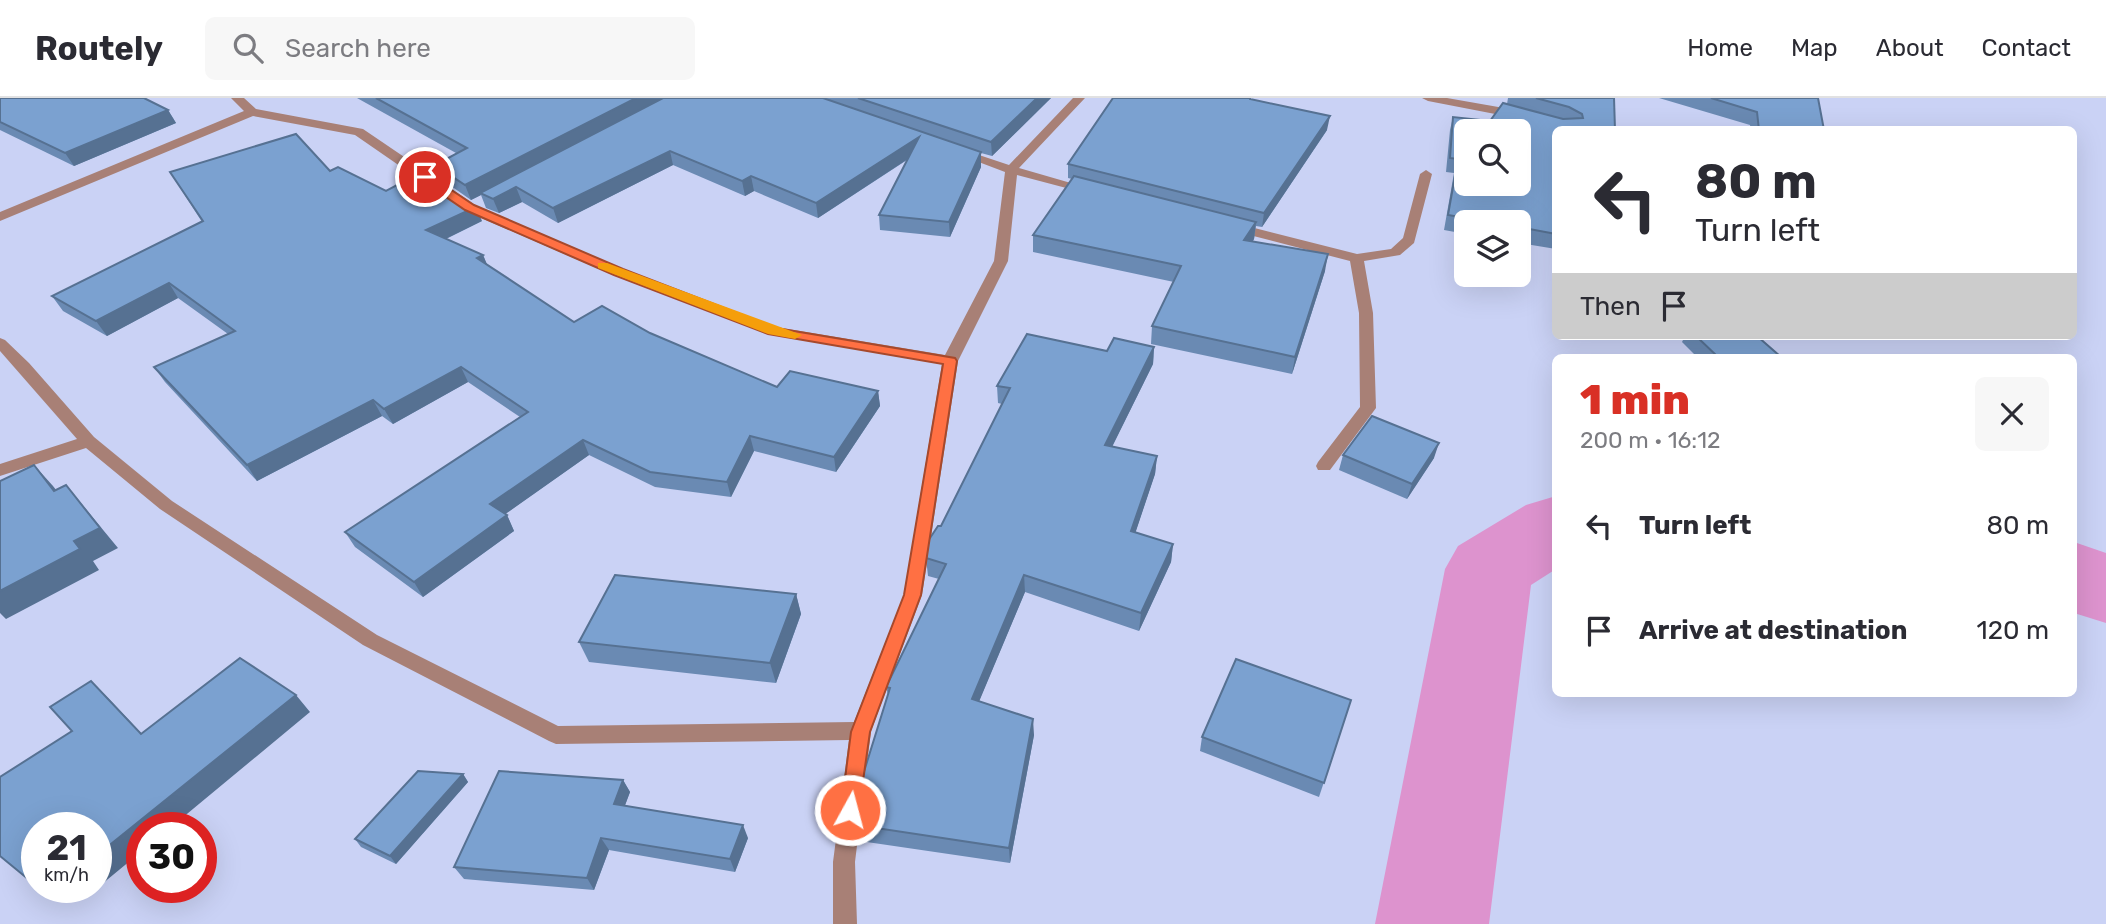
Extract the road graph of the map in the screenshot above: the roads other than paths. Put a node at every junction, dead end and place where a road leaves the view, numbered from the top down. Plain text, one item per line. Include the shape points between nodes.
1 (237, 98) edge
2 (1079, 98) edge
3 (1428, 98) edge
4 (253, 112) junction
5 (1531, 117) edge
6 (945, 148) edge
7 (1011, 170) junction
8 (1426, 174) dead end
9 (1105, 194) edge
10 (0, 217) edge
11 (1219, 223) edge
12 (1357, 258) junction
13 (0, 343) edge
14 (950, 361) junction
15 (88, 441) junction
16 (1324, 466) dead end
17 (0, 470) edge
18 (861, 732) junction
19 (845, 924) edge

1 - 4 street
2 - 7 street
3 - 5 street
4 - 10 street
4 - 14 street via 359,132 475,204 618,272 773,331
6 - 7 street
7 - 9 street
7 - 14 street via 1001,261
8 - 12 street via 1409,240 1395,252
11 - 12 street
12 - 16 street via 1366,313 1368,408
13 - 15 street
14 - 18 street via 913,595
15 - 17 street
15 - 18 street via 166,505 370,640 556,735
18 - 19 street via 844,862

